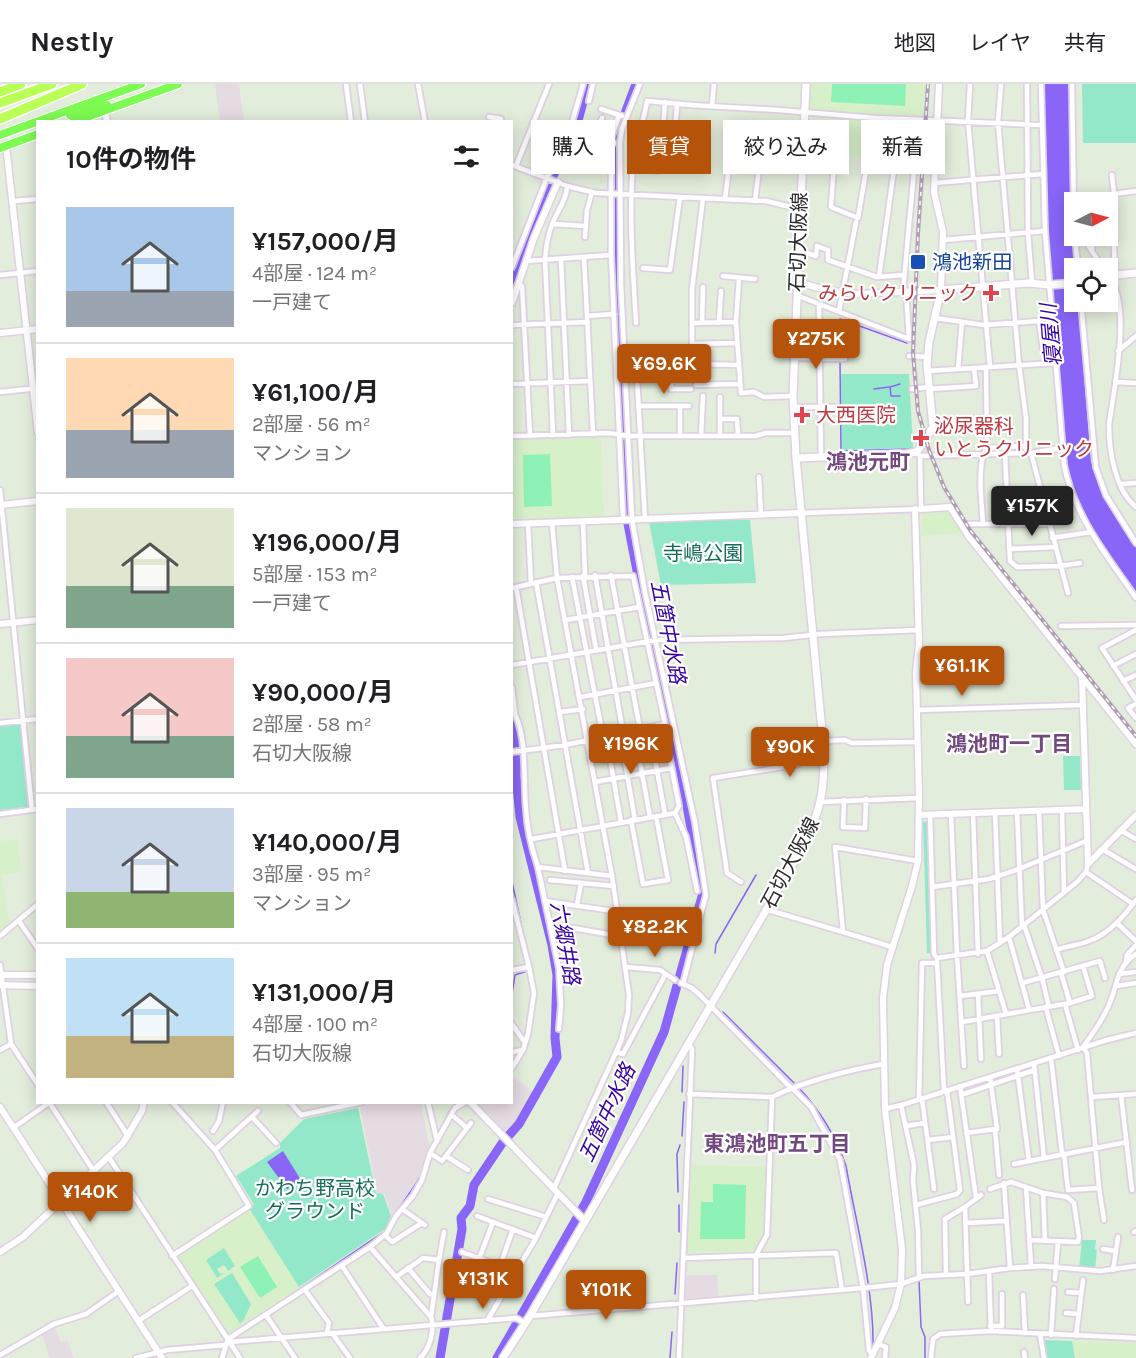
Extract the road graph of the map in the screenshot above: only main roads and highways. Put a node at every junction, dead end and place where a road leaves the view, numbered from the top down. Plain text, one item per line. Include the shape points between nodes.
1 (21, 84) edge
2 (52, 84) edge
3 (71, 84) edge
4 (82, 84) edge
5 (141, 84) edge
6 (178, 84) edge
7 (806, 84) edge
8 (0, 92) edge
9 (132, 100) junction
10 (0, 111) edge
11 (42, 120) edge
12 (56, 120) edge
13 (78, 120) edge
14 (36, 122) edge
15 (36, 126) edge
16 (20, 128) junction
17 (0, 135) edge
18 (36, 135) edge
19 (3, 147) edge
20 (1136, 273) edge
21 (1118, 274) edge
22 (1064, 284) edge
23 (796, 458) junction
24 (503, 1358) edge

1 - 8 highway
2 - 10 highway
3 - 10 highway
4 - 10 highway
5 - 11 main road
6 - 9 main road
7 - 23 main road, 石切大阪線 via 793,358
9 - 12 main road
9 - 13 main road
14 - 16 main road
15 - 16 main road
16 - 17 main road
18 - 19 main road
20 - 21 main road
22 - 23 main road via 941,290 927,371 932,430 918,454
23 - 24 main road, 石切大阪線 via 823,741 821,802 807,838

